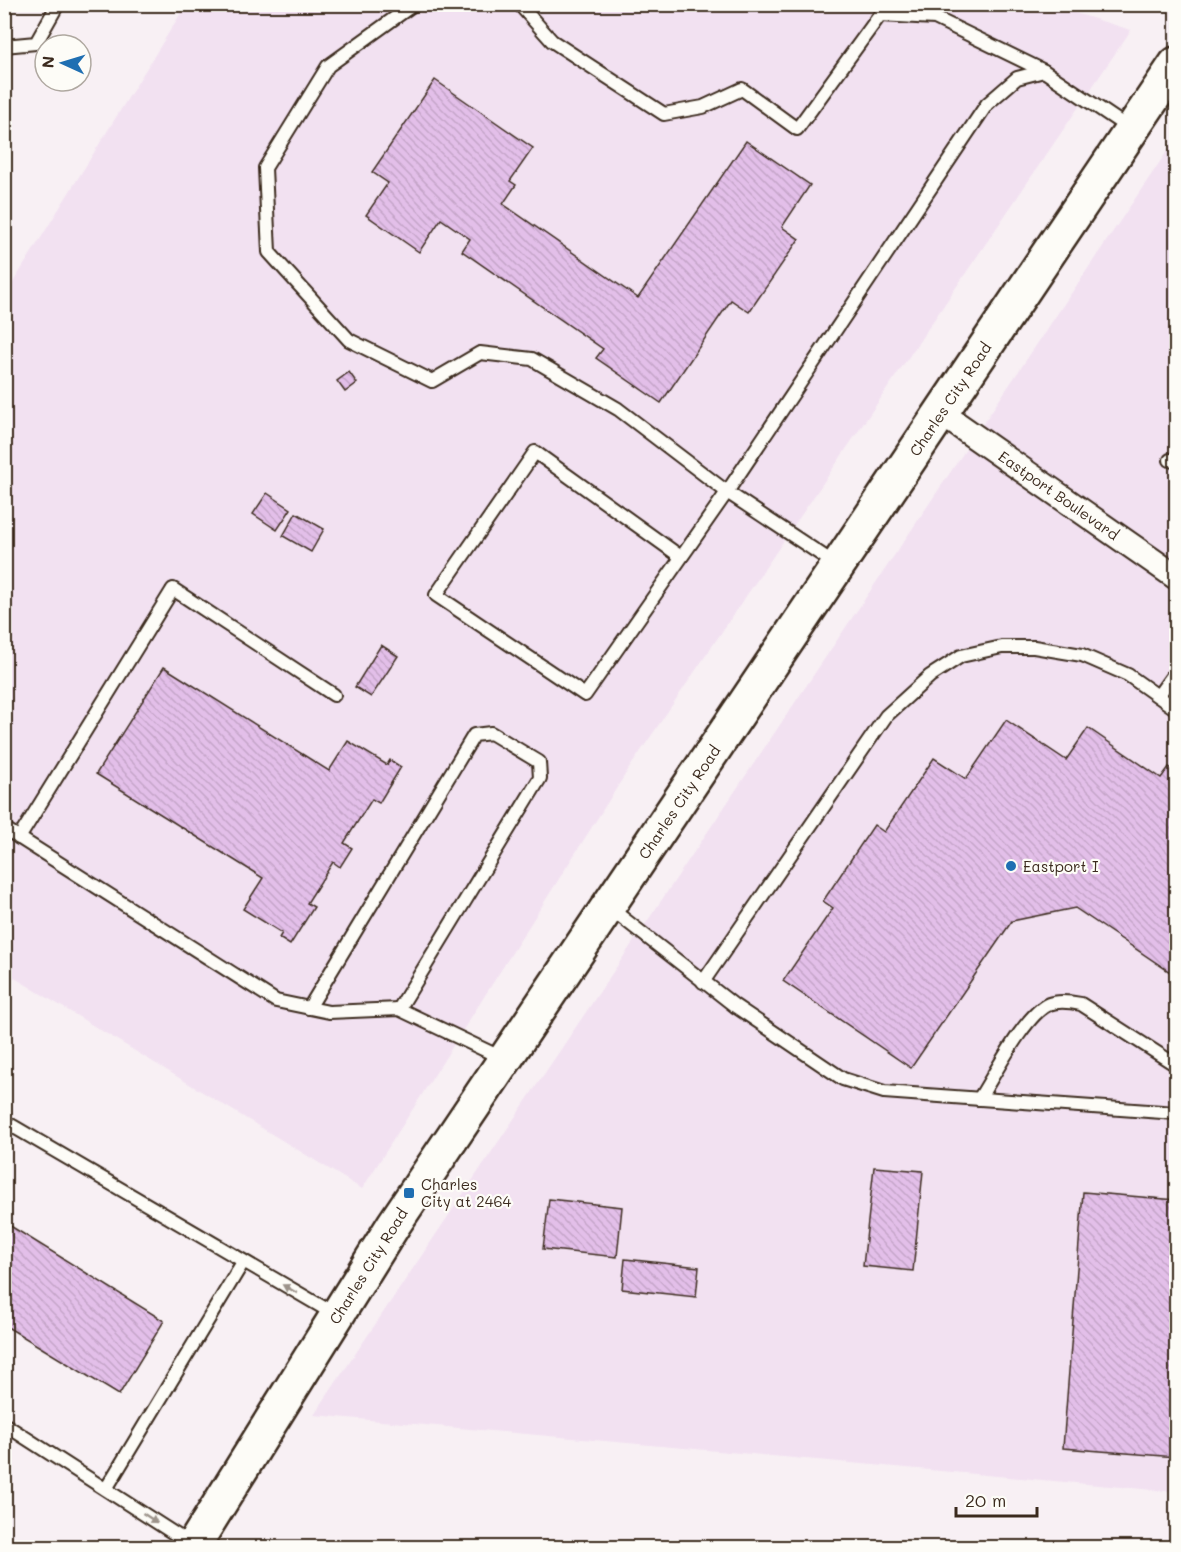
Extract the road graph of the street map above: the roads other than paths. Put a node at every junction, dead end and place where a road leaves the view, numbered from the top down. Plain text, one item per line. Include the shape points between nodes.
1 (58, 4) edge
2 (414, 4) edge
3 (519, 4) edge
4 (4, 46) edge
5 (1176, 64) edge
6 (1044, 71) junction
7 (1132, 130) junction
8 (941, 413) junction
9 (727, 492) junction
10 (681, 557) junction
11 (838, 566) junction
12 (1176, 577) edge
13 (1176, 671) edge
14 (334, 695) dead end
15 (1158, 696) junction
16 (1176, 709) edge
17 (4, 828) edge
18 (19, 838) junction
19 (608, 907) junction
20 (704, 982) junction
21 (309, 1008) junction
22 (399, 1009) junction
23 (505, 1059) junction
24 (1176, 1065) edge
25 (979, 1099) junction
26 (1176, 1113) edge
27 (4, 1121) edge
28 (243, 1262) junction
29 (337, 1316) junction
30 (4, 1424) edge
31 (106, 1489) junction
32 (193, 1547) edge

1 - 4 lane via 36,43
2 - 9 lane via 328,66 265,168 269,252 350,340 432,381 480,354 532,359 618,409
3 - 6 lane via 552,41 664,114 703,107 742,89 796,129 880,15 935,18
5 - 7 main road, Charles City Road
6 - 7 lane
6 - 9 lane via 1017,78 987,104
7 - 8 main road, Charles City Road
8 - 11 main road, Charles City Road
8 - 12 street, Eastport Boulevard
9 - 10 lane
9 - 11 lane
10 - 10 lane via 585,695 436,595 535,452
11 - 19 main road, Charles City Road
13 - 15 lane
14 - 18 lane via 173,589
15 - 16 lane
15 - 20 lane via 1128,675 1082,655 1002,646 961,656 930,676 886,716
17 - 18 lane
18 - 21 lane via 276,1001
19 - 20 lane
19 - 23 main road, Charles City Road
20 - 25 lane via 843,1079 884,1092
21 - 22 lane via 329,1012
21 - 22 lane via 474,735 491,733 539,762 540,778
22 - 23 lane
23 - 29 main road, Charles City Road
24 - 25 lane via 1081,1004 1050,1003 1033,1013
25 - 26 lane
27 - 28 lane
29 -> 28 lane
28 - 31 lane
29 - 32 main road, Charles City Road
30 - 31 lane
31 -> 32 lane

